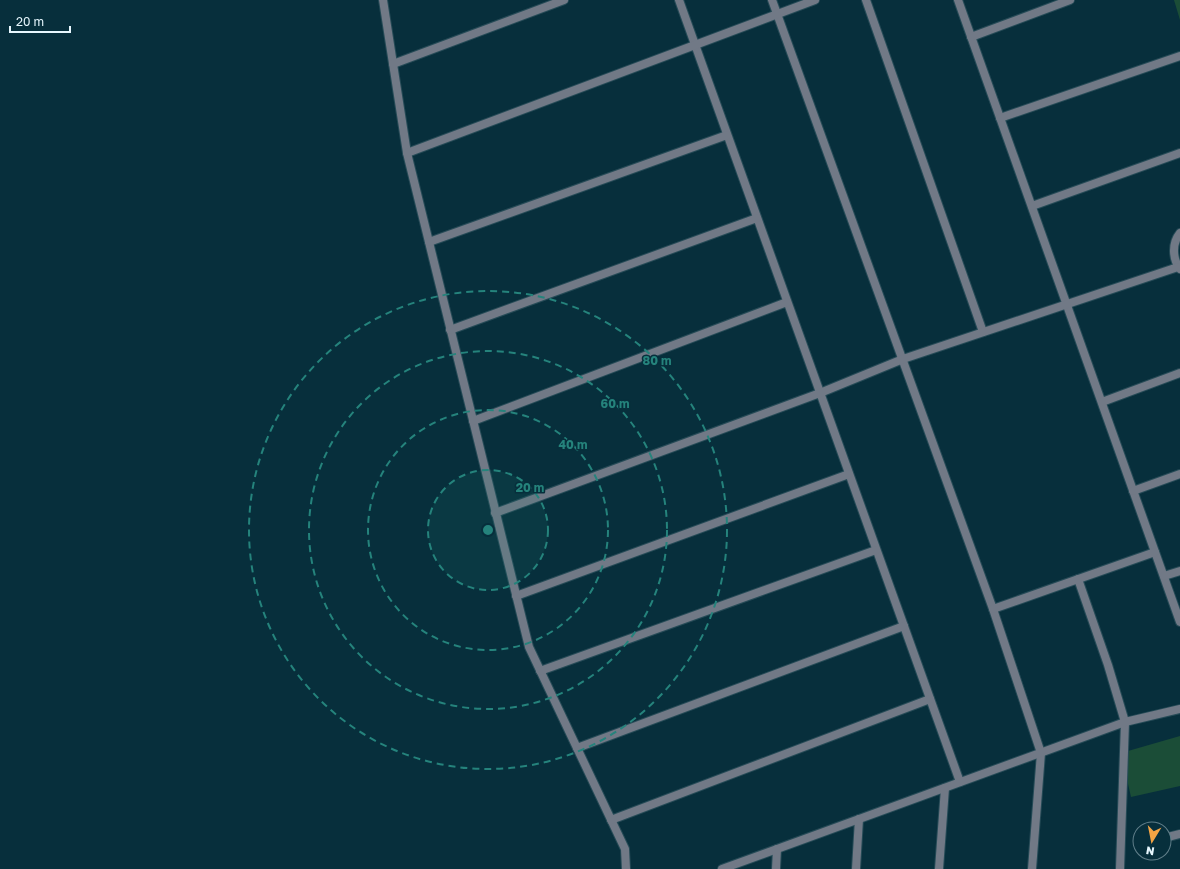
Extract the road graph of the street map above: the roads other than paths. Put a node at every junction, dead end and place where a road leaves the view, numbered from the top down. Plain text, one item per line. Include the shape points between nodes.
1 (383, 0) edge
2 (564, 0) edge
3 (679, 0) edge
4 (772, 0) edge
5 (815, 0) edge
6 (866, 0) edge
7 (958, 0) edge
8 (1070, 0) edge
9 (777, 14) junction
10 (971, 37) junction
11 (695, 46) junction
12 (1180, 56) edge
13 (393, 64) junction
14 (1000, 118) junction
15 (727, 135) junction
16 (407, 153) junction
17 (1180, 153) edge
18 (1032, 206) junction
19 (757, 218) junction
20 (1180, 233) edge
21 (429, 242) junction
22 (1179, 268) edge
23 (787, 302) junction
24 (1067, 304) junction
25 (450, 330) junction
26 (983, 332) junction
27 (903, 359) junction
28 (1180, 373) edge
29 (820, 394) junction
30 (1102, 402) junction
31 (473, 421) junction
32 (849, 474) junction
33 (1180, 474) edge
34 (1133, 491) junction
35 (496, 513) junction
36 (876, 550) junction
37 (1155, 552) junction
38 (1180, 571) edge
39 (1164, 576) junction
40 (1078, 579) junction
41 (516, 596) junction
42 (993, 609) junction
43 (1180, 622) edge
44 (904, 626) junction
45 (540, 671) junction
46 (930, 700) junction
47 (1180, 709) edge
48 (1125, 722) junction
49 (577, 748) junction
50 (1041, 753) junction
51 (960, 782) junction
52 (945, 788) junction
53 (859, 819) junction
54 (611, 820) junction
55 (777, 849) junction
56 (626, 869) edge
57 (722, 869) edge
58 (776, 869) edge
59 (856, 869) edge
60 (939, 869) edge
61 (1032, 869) edge
62 (1120, 869) edge

1 - 13 street
2 - 13 street
3 - 11 street
4 - 9 street
5 - 9 street
6 - 26 street
7 - 10 street
8 - 10 street
9 - 11 street
9 - 27 street
10 - 14 street
11 - 15 street
11 - 16 street
12 - 14 street
13 - 16 street
14 - 18 street
15 - 19 street
15 - 21 street
16 - 21 street
17 - 18 street
18 - 24 street
19 - 23 street
19 - 25 street
20 - 22 street via 1174,247
21 - 25 street
22 - 24 street
23 - 29 street
23 - 31 street
24 - 26 street
24 - 30 street
25 - 31 street
26 - 27 street
27 - 29 street
27 - 42 street
28 - 30 street
29 - 32 street
29 - 35 street
30 - 34 street
31 - 35 street
32 - 36 street
32 - 41 street
33 - 34 street
34 - 37 street
35 - 41 street
36 - 44 street
36 - 45 street
37 - 39 street
37 - 40 street
38 - 39 street
39 - 43 street
40 - 42 street
40 - 48 street
41 - 45 street via 528,647
42 - 50 street
44 - 46 street
44 - 49 street
45 - 49 street
46 - 51 street
46 - 54 street
47 - 48 street
48 - 50 street
48 - 62 street
49 - 54 street
50 - 51 street
50 - 61 street
51 - 52 street
52 - 53 street
52 - 60 street
53 - 55 street
53 - 59 street
54 - 56 street via 625,849
55 - 57 street
55 - 58 street

